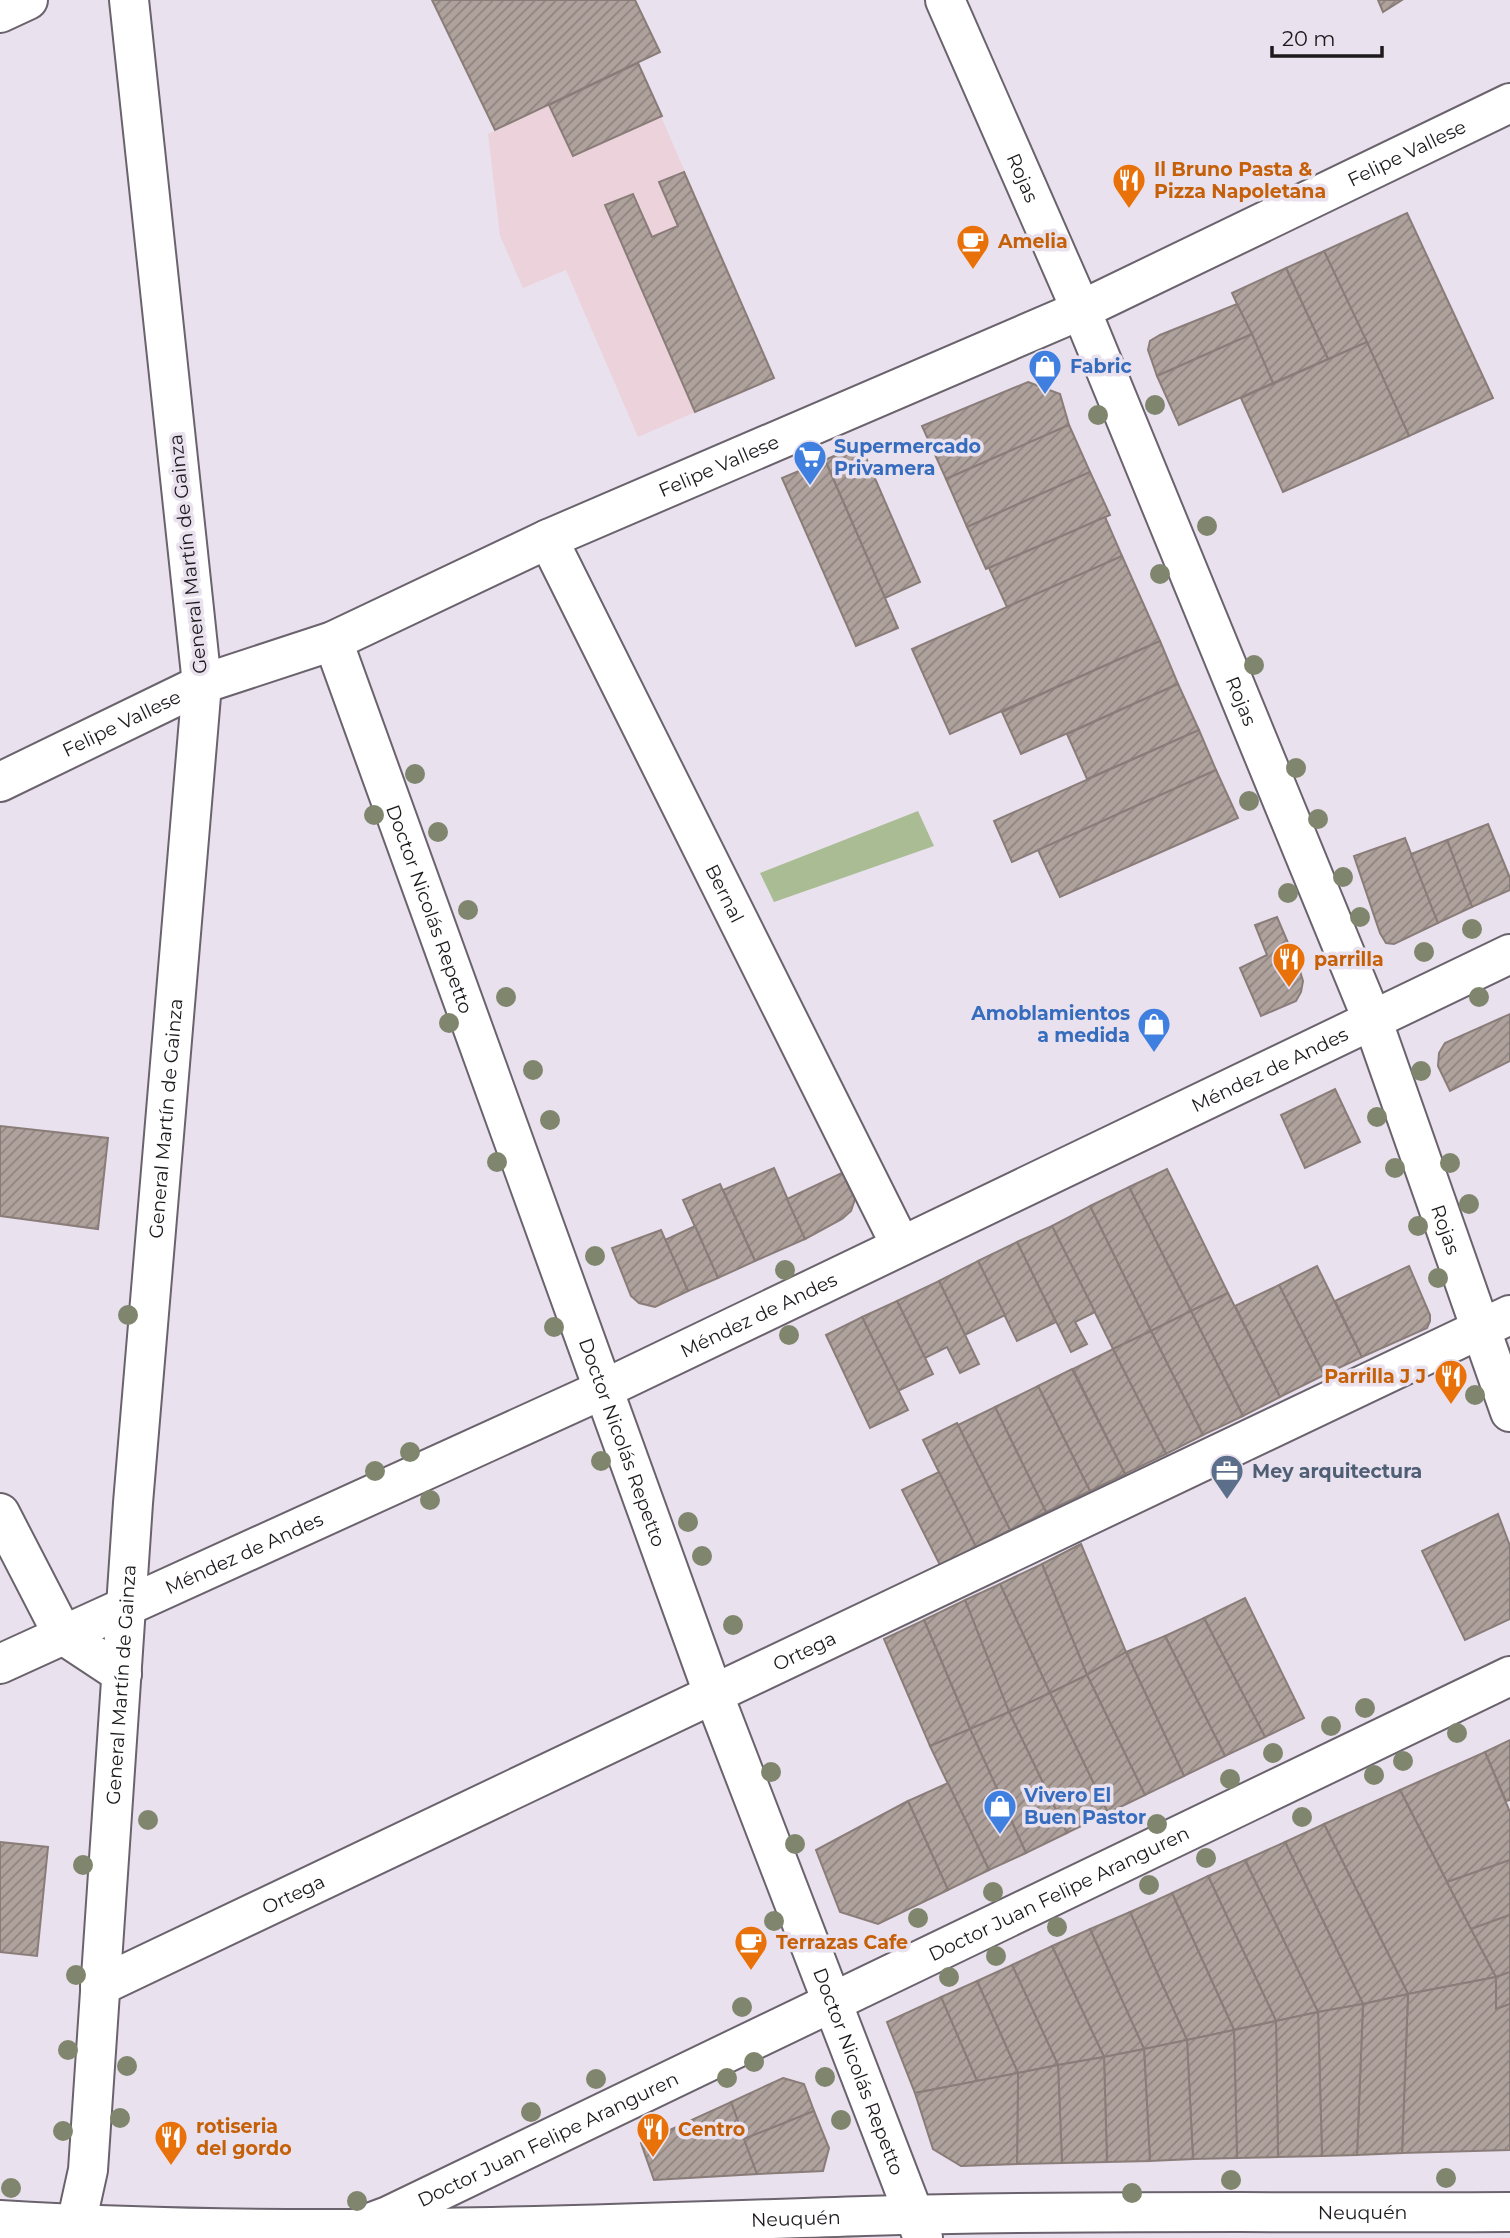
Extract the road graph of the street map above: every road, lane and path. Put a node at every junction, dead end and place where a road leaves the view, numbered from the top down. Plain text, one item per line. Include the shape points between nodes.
1 (129, 0) edge
2 (945, 0) edge
3 (1510, 103) edge
4 (1081, 310) junction
5 (548, 539) junction
6 (333, 641) junction
7 (202, 684) junction
8 (0, 782) edge
9 (1510, 954) edge
10 (1372, 1019) junction
11 (901, 1246) junction
12 (1495, 1322) edge
13 (604, 1389) junction
14 (1510, 1412) edge
15 (0, 1513) edge
16 (127, 1605) junction
17 (63, 1635) junction
18 (0, 1664) edge
19 (122, 1674) junction
20 (1510, 1676) edge
21 (713, 1693) junction
22 (100, 1986) junction
23 (831, 2003) junction
24 (1510, 2212) edge
25 (0, 2220) edge
26 (918, 2227) edge
27 (74, 2232) edge
28 (342, 2233) junction
29 (472, 2234) edge

1 - 7 street, General Martín de Gainza
2 - 4 street, Rojas
3 - 4 street, Felipe Vallese
4 - 5 street, Felipe Vallese
4 - 10 street, Rojas
5 - 6 street, Felipe Vallese
5 - 11 street, Bernal
6 - 7 street, Felipe Vallese
6 - 13 street, Doctor Nicolás Repetto
7 - 8 street, Felipe Vallese
7 - 16 street, General Martín de Gainza
9 - 10 street, Méndez de Andes
10 - 11 street, Méndez de Andes
10 - 12 street, Rojas
11 - 13 street, Méndez de Andes
12 - 14 street, Rojas
12 - 21 street, Ortega
13 - 16 street, Méndez de Andes
13 - 21 street, Doctor Nicolás Repetto
15 - 17 street
16 - 17 street, Méndez de Andes
16 - 19 street, General Martín de Gainza
17 - 18 street, Méndez de Andes
17 - 19 street
19 - 22 street, General Martín de Gainza
20 - 23 street, Doctor Juan Felipe Aranguren
21 - 22 street, Ortega
21 - 23 street, Doctor Nicolás Repetto
22 - 27 street, General Martín de Gainza via 88,2170
23 - 26 street, Doctor Nicolás Repetto
23 - 28 street, Doctor Juan Felipe Aranguren via 388,2216
24 - 26 street, Neuquén
25 - 27 street, Neuquén
26 - 29 street, Neuquén
27 - 28 street, Neuquén
28 - 29 street, Neuquén

